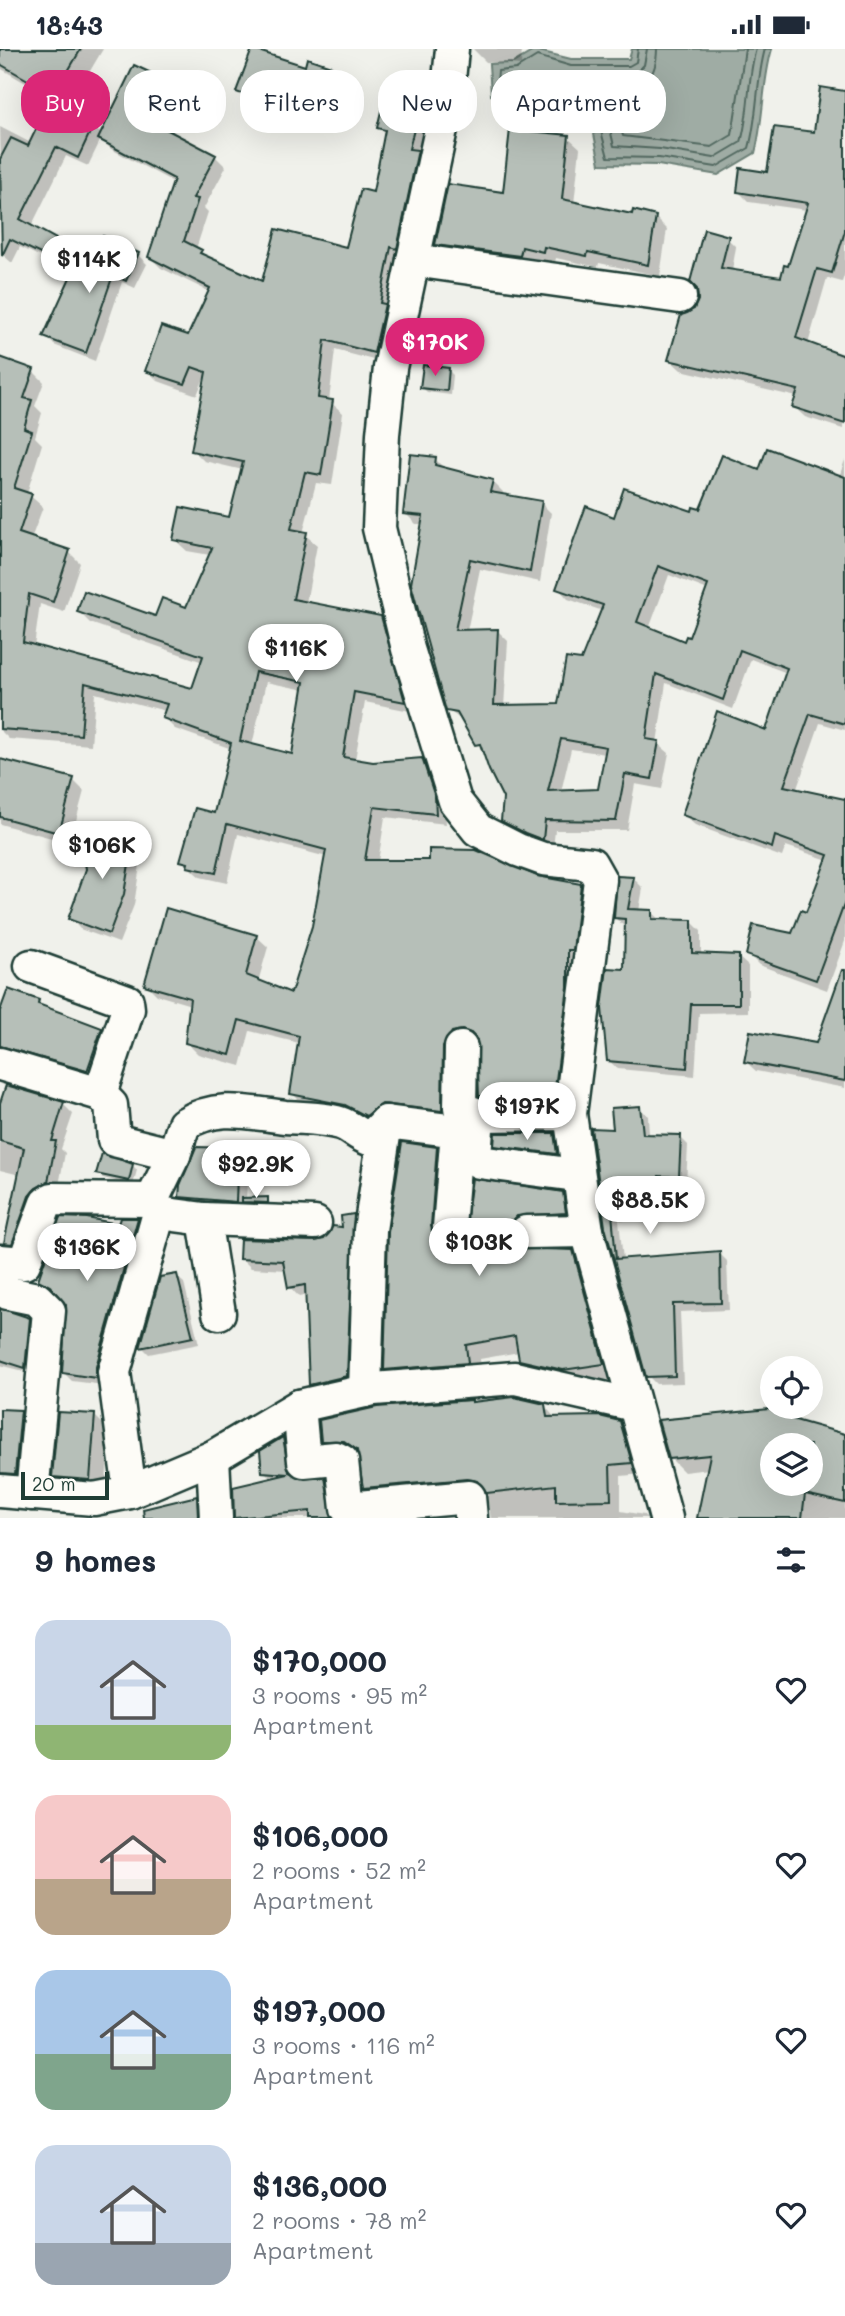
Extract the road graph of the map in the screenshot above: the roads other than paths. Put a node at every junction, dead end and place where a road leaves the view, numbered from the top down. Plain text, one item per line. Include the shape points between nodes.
1 (452, 49) edge
2 (413, 260) junction
3 (680, 297) dead end
4 (31, 967) dead end
5 (461, 1048) dead end
6 (0, 1064) edge
7 (100, 1094) junction
8 (570, 1114) junction
9 (465, 1118) junction
10 (386, 1122) junction
11 (174, 1155) junction
12 (576, 1175) junction
13 (155, 1206) junction
14 (204, 1219) junction
15 (315, 1223) dead end
16 (449, 1227) dead end
17 (587, 1231) junction
18 (526, 1233) dead end
19 (0, 1261) edge
20 (0, 1282) edge
21 (219, 1313) dead end
22 (365, 1391) junction
23 (634, 1405) junction
24 (299, 1406) junction
25 (213, 1457) junction
26 (0, 1491) edge
27 (130, 1492) junction
28 (32, 1494) junction
29 (95, 1509) edge
30 (348, 1513) edge
31 (216, 1518) edge
32 (471, 1518) edge
33 (666, 1518) edge

1 - 2 street via 447,101
2 - 3 street
2 - 8 street via 390,368 379,528 390,587 455,801 478,830 543,859 591,864 600,880
4 - 7 street via 127,1001
5 - 9 street
6 - 7 street
7 - 11 street via 111,1105 116,1142
8 - 9 street
8 - 12 street
9 - 10 street
9 - 12 street via 479,1162
9 - 16 street
10 - 11 street via 369,1139 344,1124 247,1109 222,1110 201,1114 184,1124
10 - 22 street via 370,1230
11 - 13 street
12 - 17 street
13 - 14 street
13 - 19 street via 52,1199 46,1203 24,1263
13 - 27 street via 114,1372
14 - 15 street
14 - 21 street
17 - 18 street
17 - 23 street
20 - 28 street via 8,1293 37,1299 50,1311
22 - 23 street via 515,1378
22 - 24 street
23 - 33 street
24 - 25 street
24 - 30 street via 304,1461 342,1461
25 - 27 street
25 - 31 street
26 - 28 street
27 - 29 street
28 - 29 street
30 - 32 street via 469,1497

